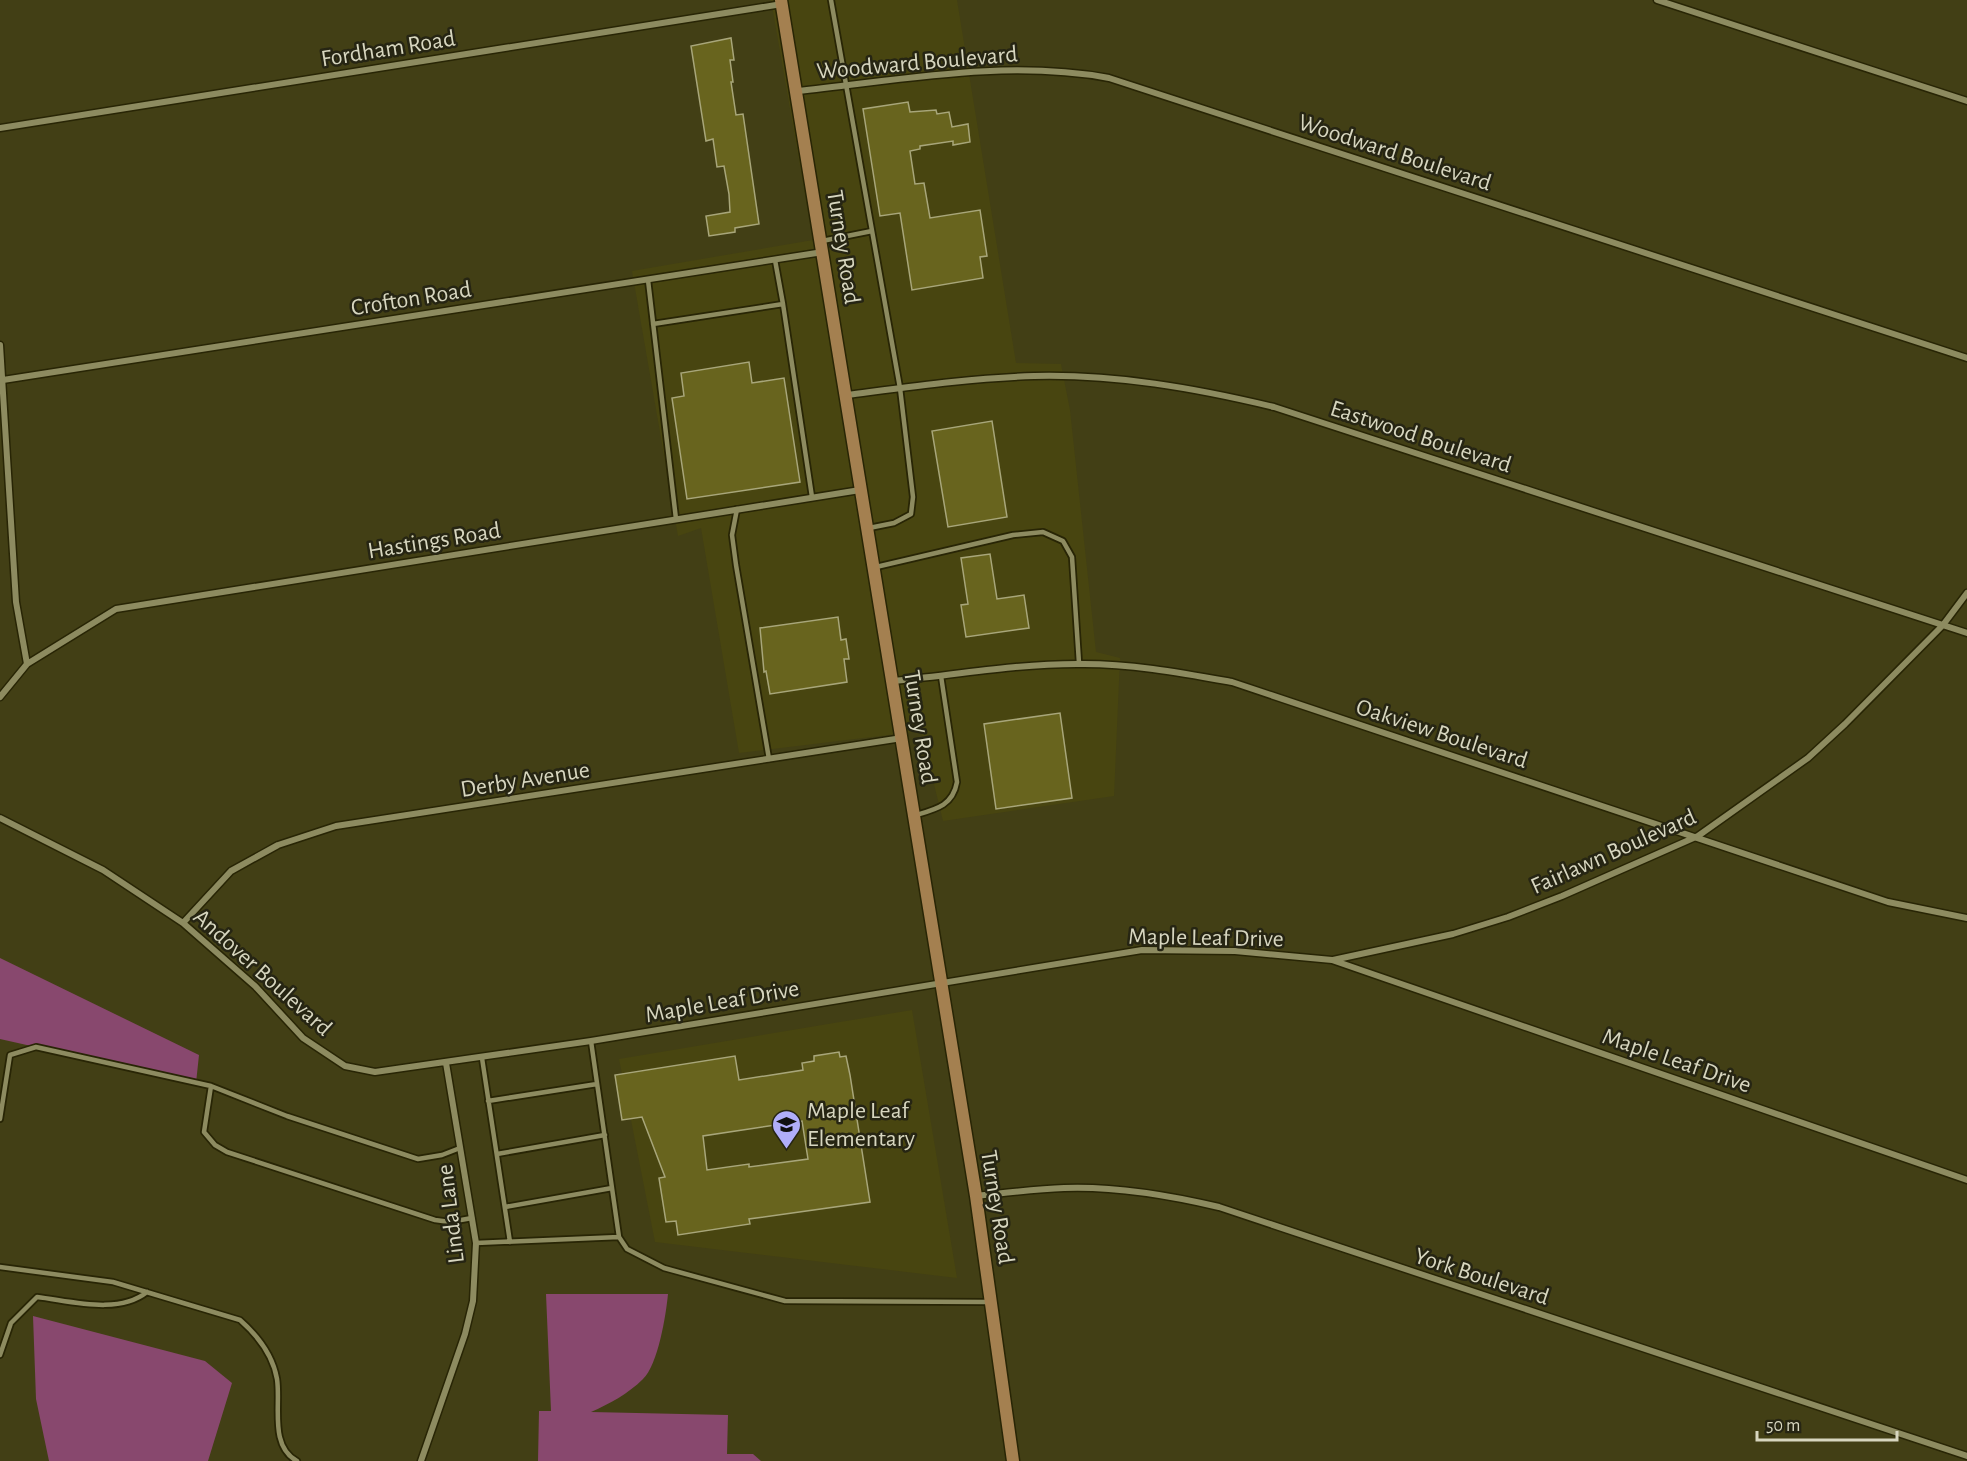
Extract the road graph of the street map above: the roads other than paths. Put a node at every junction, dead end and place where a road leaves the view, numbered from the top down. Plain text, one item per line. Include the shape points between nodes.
1 (831, 0) edge
2 (1657, 0) edge
3 (781, 2) edge
4 (847, 86) junction
5 (797, 92) junction
6 (1967, 101) edge
7 (0, 128) edge
8 (872, 231) junction
9 (823, 247) junction
10 (775, 260) junction
11 (648, 280) junction
12 (783, 304) junction
13 (653, 324) junction
14 (0, 345) edge
15 (1967, 358) edge
16 (3, 380) junction
17 (900, 388) junction
18 (847, 395) junction
19 (860, 490) junction
20 (812, 497) junction
21 (737, 509) junction
22 (676, 519) junction
23 (867, 528) junction
24 (873, 568) junction
25 (1967, 593) edge
26 (1943, 625) junction
27 (1967, 633) edge
28 (1079, 663) junction
29 (27, 664) junction
30 (941, 676) junction
31 (893, 681) junction
32 (0, 697) edge
33 (902, 738) junction
34 (769, 759) junction
35 (914, 815) junction
36 (0, 818) edge
37 (1698, 836) junction
38 (1967, 918) edge
39 (183, 923) junction
40 (1332, 960) junction
41 (940, 982) junction
42 (591, 1041) junction
43 (482, 1058) junction
44 (446, 1063) junction
45 (345, 1066) joint
46 (597, 1084) junction
47 (211, 1086) junction
48 (488, 1101) junction
49 (0, 1119) edge
50 (605, 1135) junction
51 (460, 1148) junction
52 (497, 1154) junction
53 (1967, 1180) edge
54 (612, 1188) junction
55 (976, 1196) junction
56 (505, 1207) junction
57 (472, 1218) junction
58 (619, 1237) junction
59 (510, 1242) junction
60 (476, 1243) junction
61 (0, 1267) edge
62 (147, 1292) junction
63 (991, 1302) junction
64 (0, 1355) edge
65 (1967, 1456) edge
66 (297, 1461) edge
67 (421, 1461) edge
68 (1013, 1461) edge

1 - 4 lane
2 - 6 street
3 - 5 main road, Turney Road
3 - 7 street, Fordham Road
4 - 5 street, Woodward Boulevard
4 - 8 lane
4 - 15 street, Woodward Boulevard via 922,74 992,70 1071,71 1109,78
5 - 9 main road, Turney Road
8 - 9 lane
8 - 17 lane
9 - 10 street, Crofton Road
9 - 18 main road, Turney Road
10 - 11 street, Crofton Road
10 - 12 lane
11 - 13 lane
11 - 16 street, Crofton Road
12 - 13 lane
12 - 20 lane
13 - 22 lane
14 - 16 street
16 - 29 street via 16,602
17 - 18 street, Eastwood Boulevard
17 - 23 lane via 911,514
17 - 26 street, Eastwood Boulevard via 1035,376 1131,380 1208,391 1274,407
18 - 19 main road, Turney Road
19 - 20 street, Hastings Road
19 - 23 main road, Turney Road
20 - 21 street, Hastings Road
21 - 22 street, Hastings Road
21 - 34 lane via 732,535
22 - 29 street, Hastings Road via 116,609
23 - 24 main road, Turney Road
24 - 28 lane via 1014,535 1043,532 1063,541 1072,557
24 - 31 main road, Turney Road
25 - 26 street, Fairlawn Boulevard
26 - 27 street, Eastwood Boulevard
26 - 37 street, Fairlawn Boulevard via 1808,758
28 - 30 street, Oakview Boulevard
28 - 37 street, Oakview Boulevard via 1232,682
29 - 32 street, Hastings Road
30 - 31 street, Oakview Boulevard
30 - 35 lane via 957,772 955,793 940,807
31 - 33 main road, Turney Road
33 - 34 street, Derby Avenue
33 - 35 main road, Turney Road
34 - 39 street, Derby Avenue via 336,826 278,845 231,871
35 - 41 main road, Turney Road
36 - 39 street, Andover Boulevard via 103,870
37 - 38 street, Oakview Boulevard via 1888,902
37 - 40 street, Fairlawn Boulevard via 1508,916 1453,934
39 - 45 street, Andover Boulevard via 255,986 303,1038
40 - 41 street, Maple Leaf Drive via 1235,951 1142,950
40 - 53 street, Maple Leaf Drive
41 - 42 street, Maple Leaf Drive
41 - 55 main road, Turney Road
42 - 43 street, Maple Leaf Drive
42 - 46 lane
43 - 44 street, Maple Leaf Drive
43 - 48 lane
44 - 45 street, Maple Leaf Drive via 375,1072
44 - 51 street, Linda Lane
46 - 48 lane
46 - 50 lane
47 - 49 lane via 36,1047 10,1055
47 - 51 lane via 287,1116 418,1159
47 - 57 lane via 204,1132 227,1152 435,1220
48 - 52 lane
50 - 52 lane
50 - 54 lane
51 - 57 street, Linda Lane
52 - 56 lane
54 - 56 lane
54 - 58 lane
55 - 63 main road, Turney Road
55 - 65 street, York Boulevard via 1064,1188 1107,1189 1145,1192 1219,1207
56 - 59 lane
57 - 60 street, Linda Lane
58 - 59 lane
58 - 63 lane via 627,1249 664,1268 785,1301
59 - 60 lane
60 - 67 street, Linda Lane via 473,1301 465,1334
61 - 62 lane via 113,1282
62 - 64 lane via 140,1298 111,1306 37,1297 10,1323
62 - 66 lane via 240,1320 257,1334 277,1377 283,1450
63 - 68 main road, Turney Road

